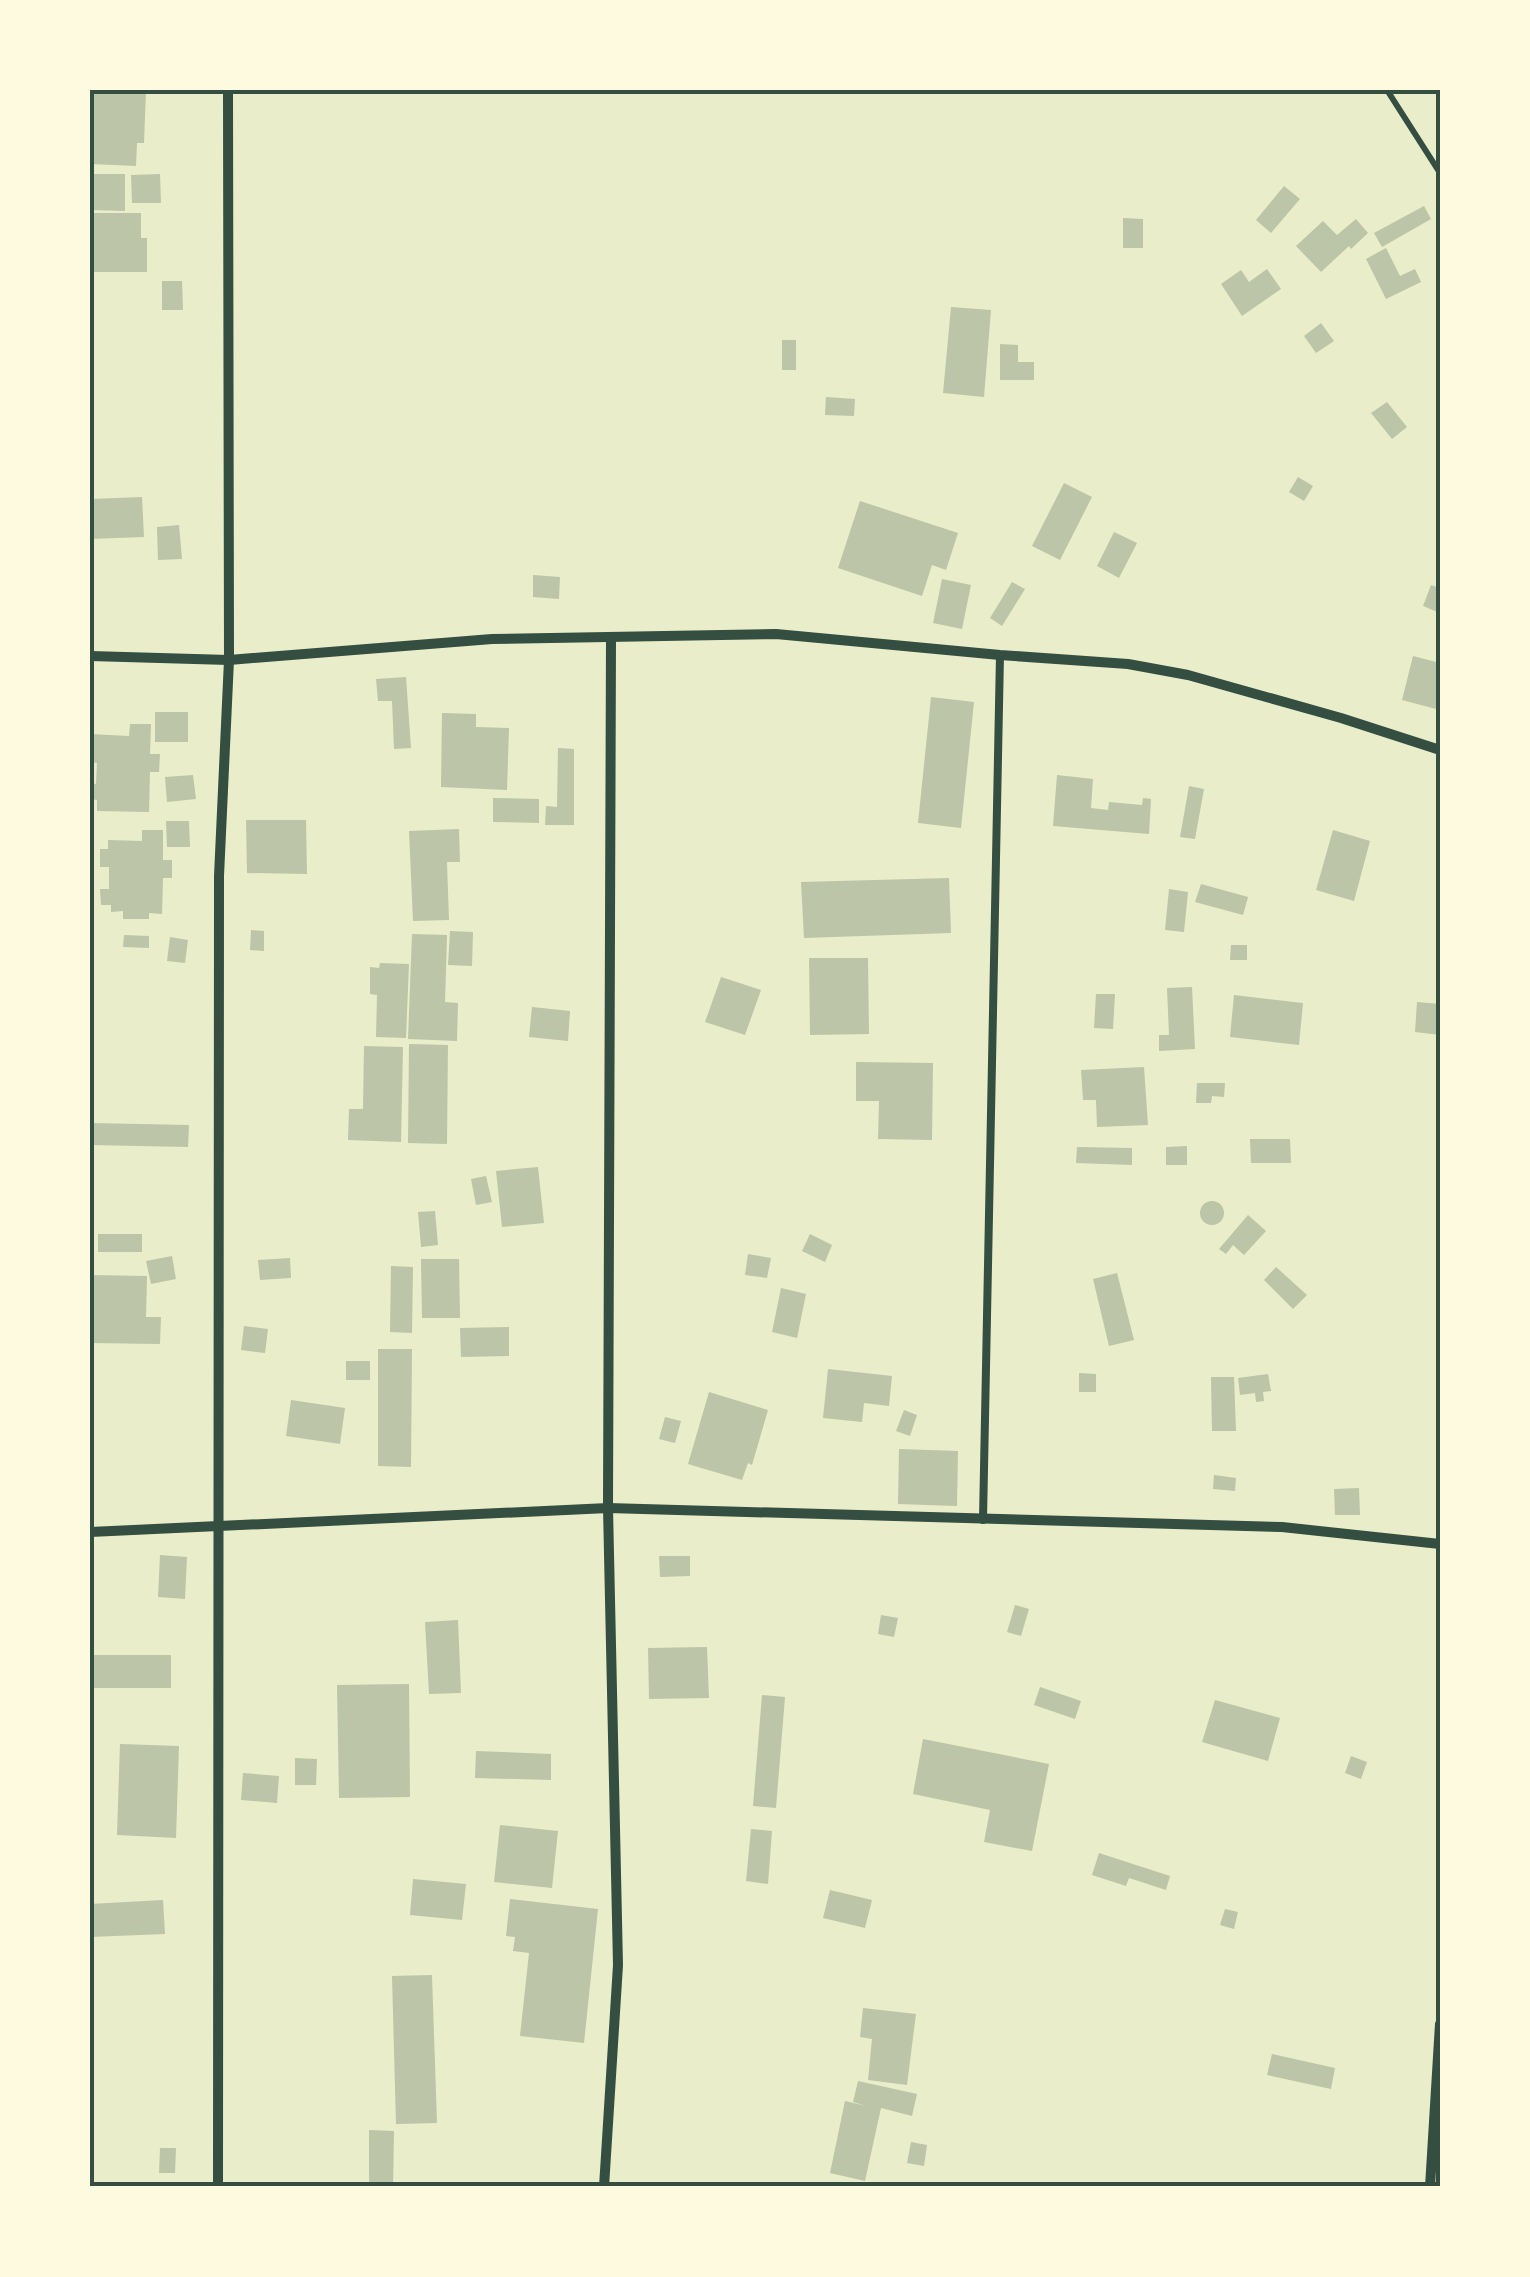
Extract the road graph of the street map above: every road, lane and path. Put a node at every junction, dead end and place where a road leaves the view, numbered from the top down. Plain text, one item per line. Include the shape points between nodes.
1 (228, 90) edge
2 (1386, 90) edge
3 (1440, 173) edge
4 (612, 638) junction
5 (1000, 655) junction
6 (90, 656) edge
7 (228, 660) junction
8 (1440, 750) edge
9 (608, 1508) junction
10 (984, 1520) junction
11 (218, 1526) junction
12 (90, 1532) edge
13 (1440, 1544) edge
14 (1440, 2024) edge
15 (218, 2187) edge
16 (604, 2187) edge
17 (1430, 2187) edge

1 - 7 street
2 - 3 path
4 - 5 street via 776,634
4 - 7 street via 492,639
4 - 9 street
5 - 8 street via 1188,675
5 - 10 lane
6 - 7 street
7 - 11 street via 219,876
9 - 10 street
9 - 11 street
9 - 16 street via 618,1965
10 - 13 street via 1282,1527
11 - 12 street
11 - 15 street
14 - 17 street

